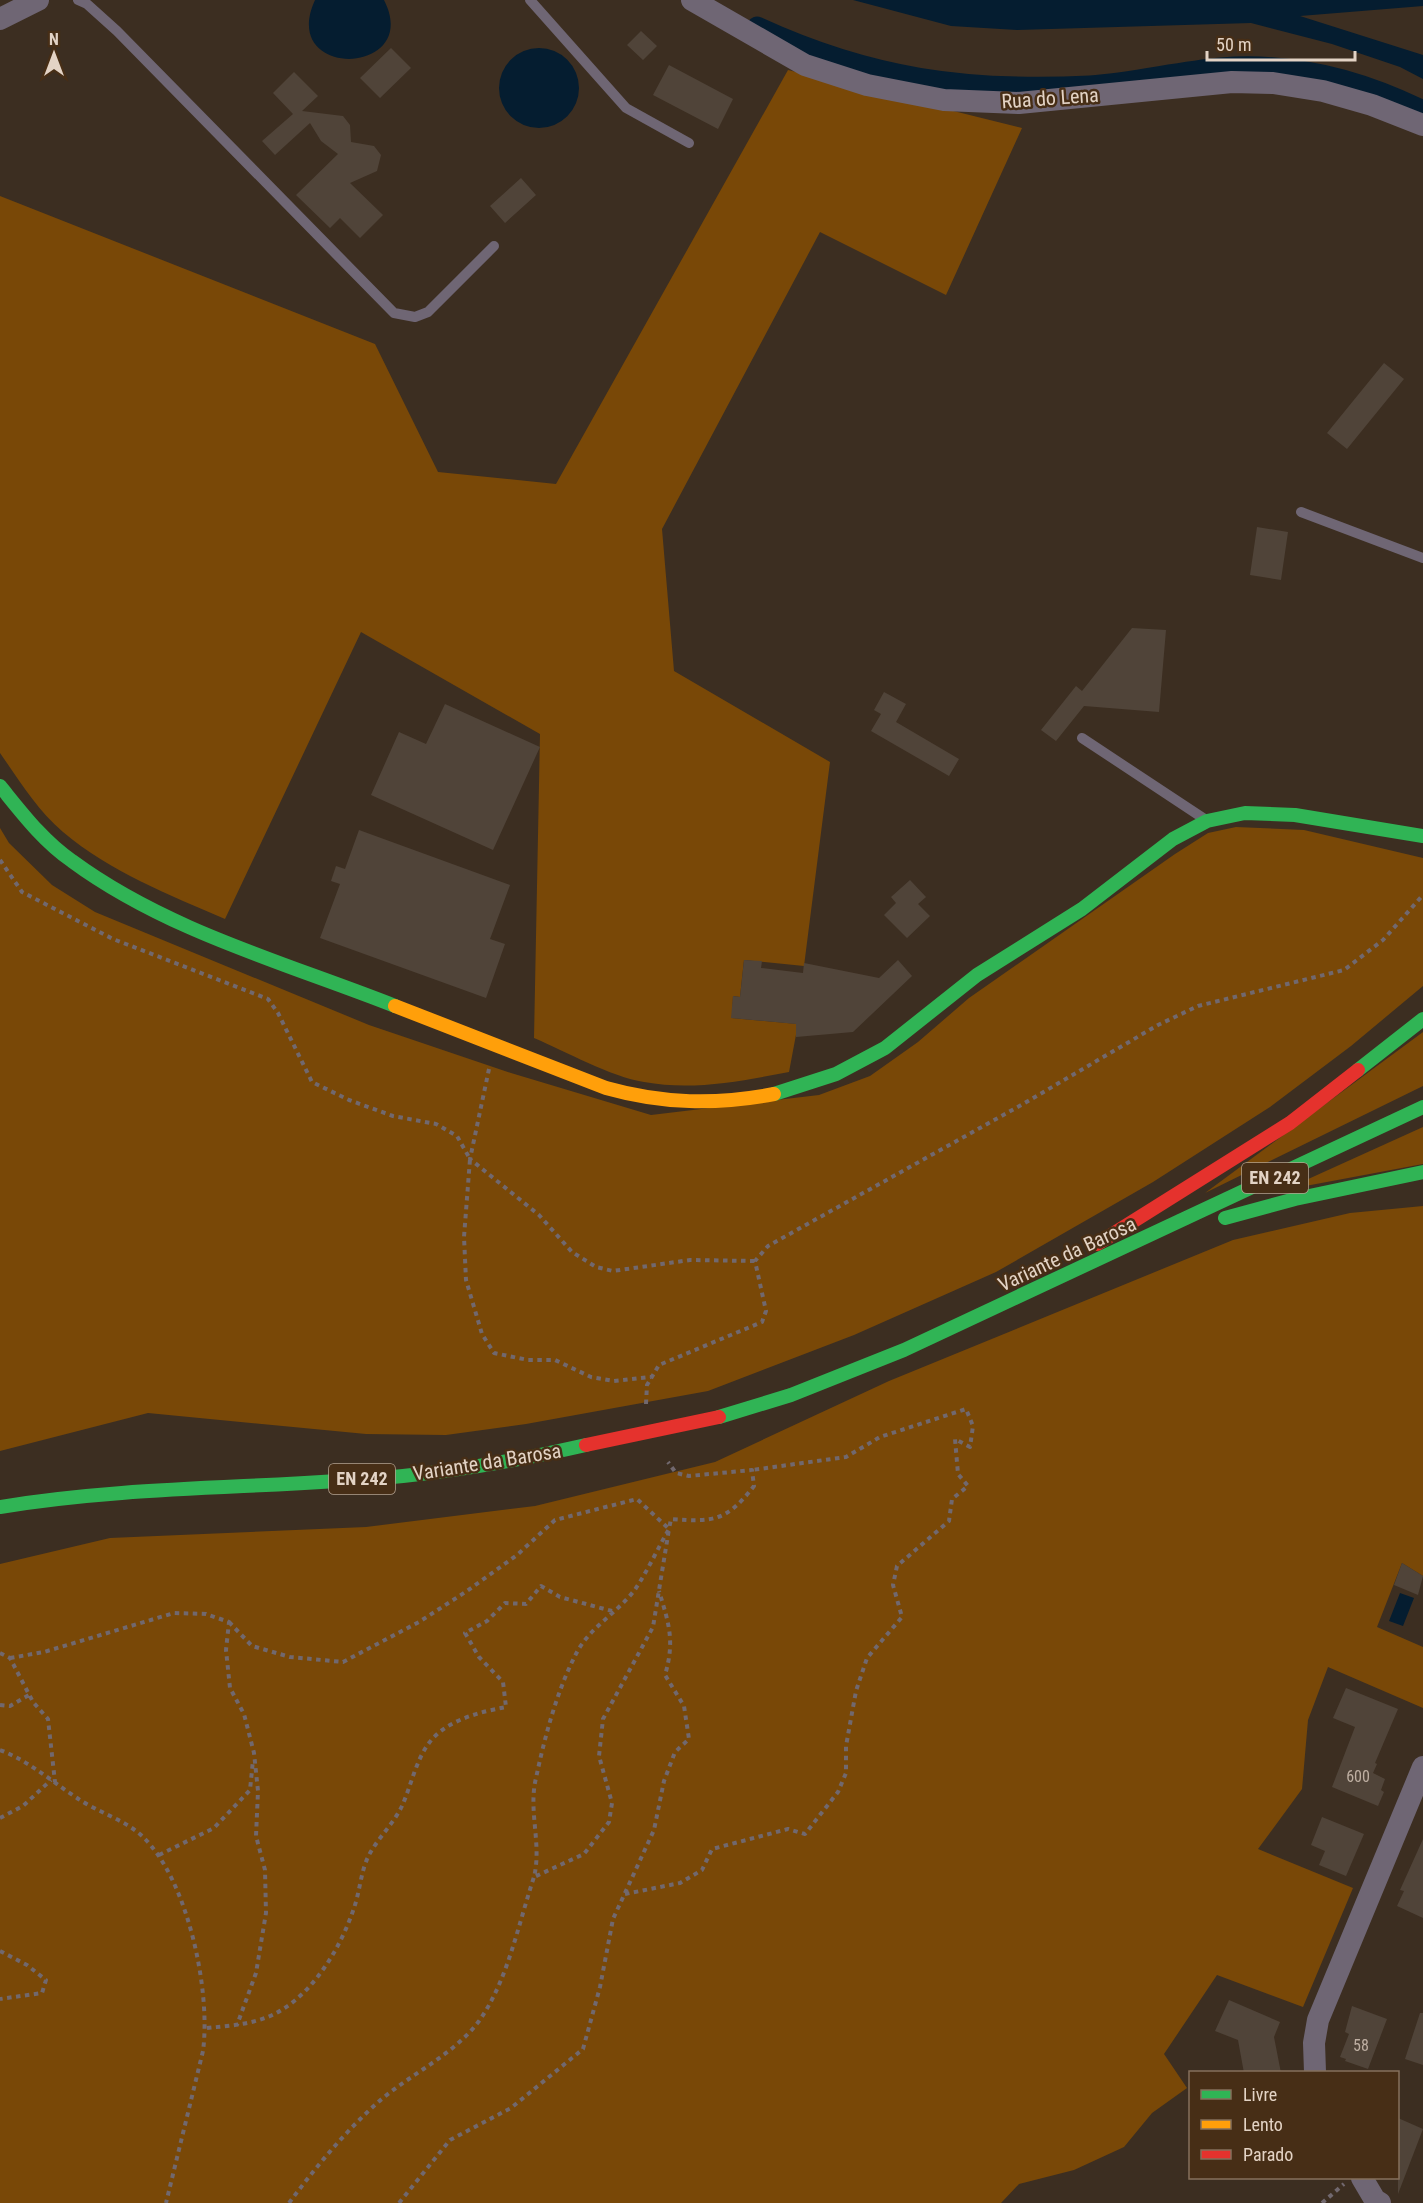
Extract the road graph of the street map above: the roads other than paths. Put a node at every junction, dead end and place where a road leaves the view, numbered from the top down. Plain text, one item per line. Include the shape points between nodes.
1 (38, 0) edge
2 (78, 0) edge
3 (530, 0) edge
4 (692, 0) edge
5 (0, 20) edge
6 (1423, 125) edge
7 (689, 143) dead end
8 (494, 246) dead end
9 (1301, 512) dead end
10 (1423, 558) edge
11 (1082, 738) dead end
12 (0, 786) edge
13 (1208, 822) junction
14 (1423, 836) edge
15 (1423, 1019) edge
16 (1423, 1107) edge
17 (1423, 1172) edge
18 (1126, 1248) junction
19 (1030, 1293) junction
20 (720, 1418) junction
21 (666, 1442) dead end
22 (0, 1507) edge
23 (1423, 1767) edge
24 (1314, 2071) edge
25 (1363, 2179) edge
26 (1380, 2203) edge

1 - 5 street
2 - 8 lane via 117,31 394,313 415,317 428,312
3 - 7 lane via 626,108
4 - 6 street, Rua do Lena via 805,65 867,85 944,100 1018,103 1232,82 1273,83 1323,91
9 - 10 lane
11 - 13 lane
12 - 13 main road via 29,823 59,850 101,881 187,925 606,1088 667,1102 737,1099 782,1091 843,1072 885,1049 958,988 1074,915 1170,843
13 - 14 main road via 1238,814 1272,814
15 - 19 main road via 1290,1123 1137,1217
16 - 18 main road, Variante da Barosa / EN 242
17 - 18 main road via 1295,1199
18 - 19 main road, Variante da Barosa / EN 242
19 - 20 main road, Variante da Barosa / EN 242 via 821,1384
20 - 21 main road, Variante da Barosa / EN 242
20 - 22 main road, Variante da Barosa / EN 242 via 682,1423 586,1447 440,1472 84,1495
23 - 24 street via 1318,2020
25 - 26 street

